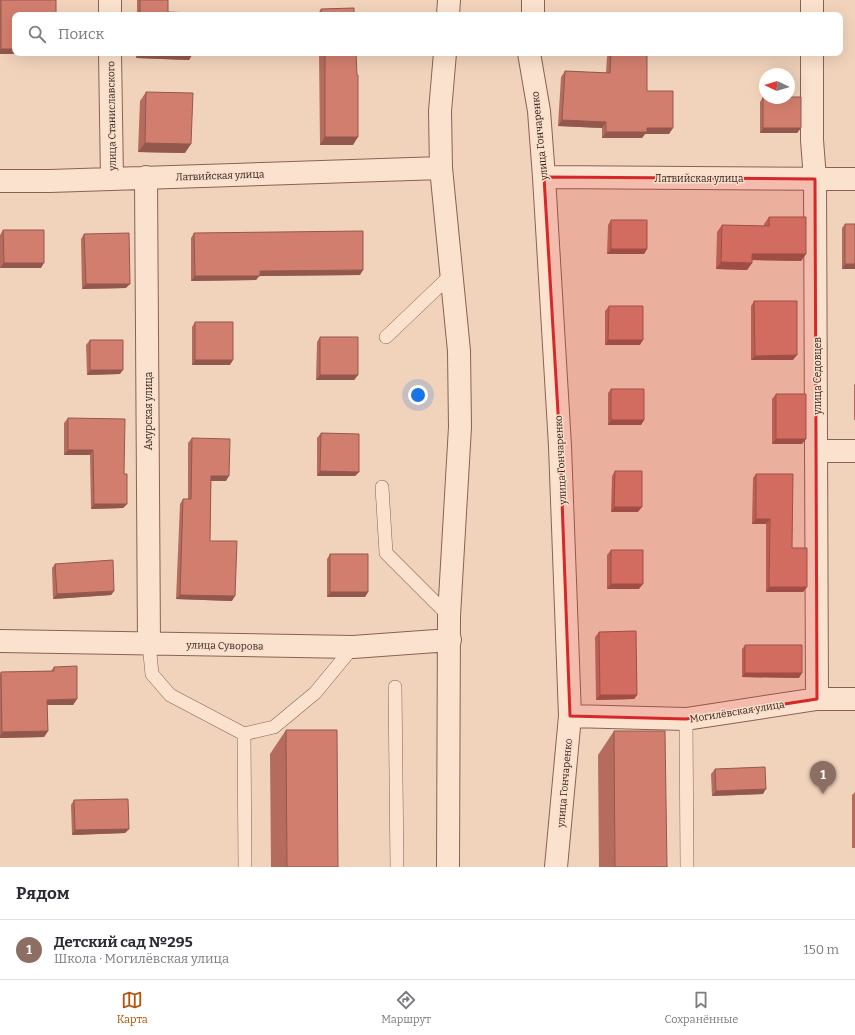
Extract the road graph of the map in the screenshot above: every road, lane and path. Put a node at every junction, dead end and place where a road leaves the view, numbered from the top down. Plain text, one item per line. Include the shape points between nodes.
1 (110, 0) edge
2 (449, 0) edge
3 (533, 0) edge
4 (812, 0) edge
5 (110, 12) edge
6 (448, 12) edge
7 (533, 12) edge
8 (812, 12) edge
9 (110, 56) edge
10 (445, 56) edge
11 (530, 56) edge
12 (812, 56) edge
13 (441, 168) junction
14 (146, 177) junction
15 (544, 177) junction
16 (112, 179) junction
17 (815, 179) junction
18 (855, 179) edge
19 (0, 181) edge
20 (450, 276) junction
21 (386, 338) dead end
22 (818, 451) junction
23 (855, 451) edge
24 (382, 487) dead end
25 (449, 616) junction
26 (450, 640) junction
27 (0, 641) edge
28 (149, 644) junction
29 (353, 647) junction
30 (395, 687) dead end
31 (817, 699) junction
32 (855, 699) edge
33 (570, 716) junction
34 (686, 719) junction
35 (244, 734) junction
36 (245, 867) edge
37 (397, 867) edge
38 (448, 867) edge
39 (556, 867) edge
40 (687, 867) edge

1 - 5 street
2 - 6 street
3 - 7 street
4 - 8 street
9 - 16 street, улица Станиславского
10 - 13 street via 440,111
11 - 15 street, улица Гончаренко via 539,111
12 - 17 street, улица Седовцев via 812,140
13 - 14 street, Латвийская улица
13 - 20 street
14 - 16 street, Латвийская улица
14 - 28 street, Амурская улица
15 - 17 street, Латвийская улица
15 - 33 street, улица Гончаренко via 560,446
16 - 19 street, Латвийская улица
17 - 18 street, Латвийская улица
17 - 22 street, улица Седовцев
20 - 21 lane
20 - 25 street via 459,351 460,427
22 - 23 street
22 - 31 street, улица Седовцев
24 - 25 lane via 386,553
25 - 26 street
26 - 29 street, улица Суворова
26 - 38 street
27 - 28 street, улица Суворова
28 - 29 street, улица Суворова
28 - 35 lane via 152,674 170,695
29 - 35 lane via 315,694 274,727
30 - 37 lane
31 - 32 street, Могилёвская улица
31 - 34 street, Могилёвская улица
33 - 34 street, Могилёвская улица
33 - 39 street, улица Гончаренко
34 - 40 lane
35 - 36 lane

